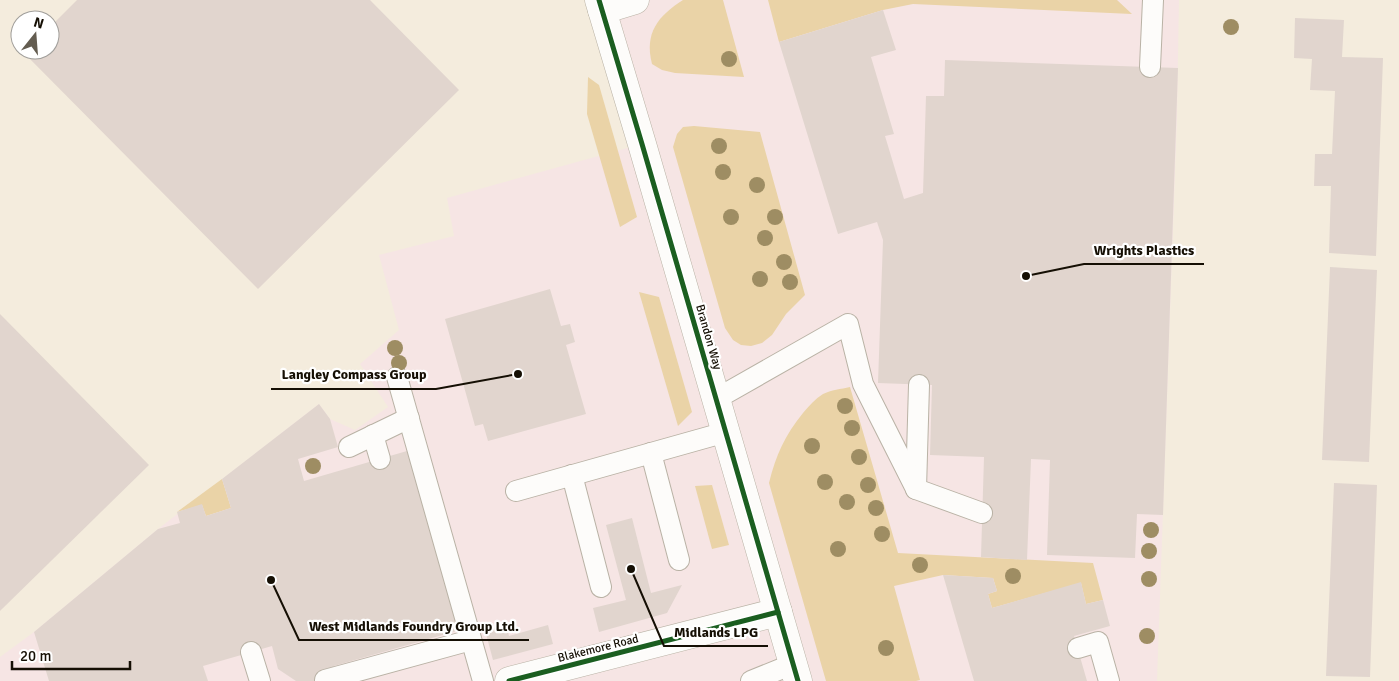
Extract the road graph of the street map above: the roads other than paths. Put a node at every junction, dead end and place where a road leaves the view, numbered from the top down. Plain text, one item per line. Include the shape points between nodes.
1 (635, 0) edge
2 (1153, 0) edge
3 (601, 5) edge
4 (1150, 67) dead end
5 (397, 377) dead end
6 (920, 385) dead end
7 (716, 399) junction
8 (408, 418) junction
9 (726, 432) junction
10 (373, 435) junction
11 (349, 447) dead end
12 (651, 453) junction
13 (380, 459) dead end
14 (572, 476) junction
15 (916, 489) junction
16 (516, 491) dead end
17 (982, 513) dead end
18 (679, 560) dead end
19 (601, 587) dead end
20 (778, 612) junction
21 (471, 640) junction
22 (1078, 648) dead end
23 (251, 652) dead end
24 (795, 673) edge
25 (335, 679) edge
26 (515, 680) edge
27 (260, 681) edge
28 (483, 681) edge
29 (751, 681) edge
30 (1109, 681) edge

1 - 3 street
2 - 4 lane
3 - 7 street, Brandon Way
5 - 8 lane
6 - 15 lane
7 - 9 street, Brandon Way
7 - 15 lane via 848,324 863,384
8 - 10 lane
8 - 21 lane via 417,465
9 - 12 lane
9 - 20 street, Brandon Way
10 - 11 lane
10 - 13 lane
12 - 14 lane
12 - 18 lane
14 - 16 lane
14 - 19 lane
15 - 17 lane
20 - 24 street, Brandon Way
20 - 26 street, Blakemore Road
21 - 25 lane
21 - 28 lane
22 - 30 lane via 1098,642
23 - 27 lane
24 - 29 lane

